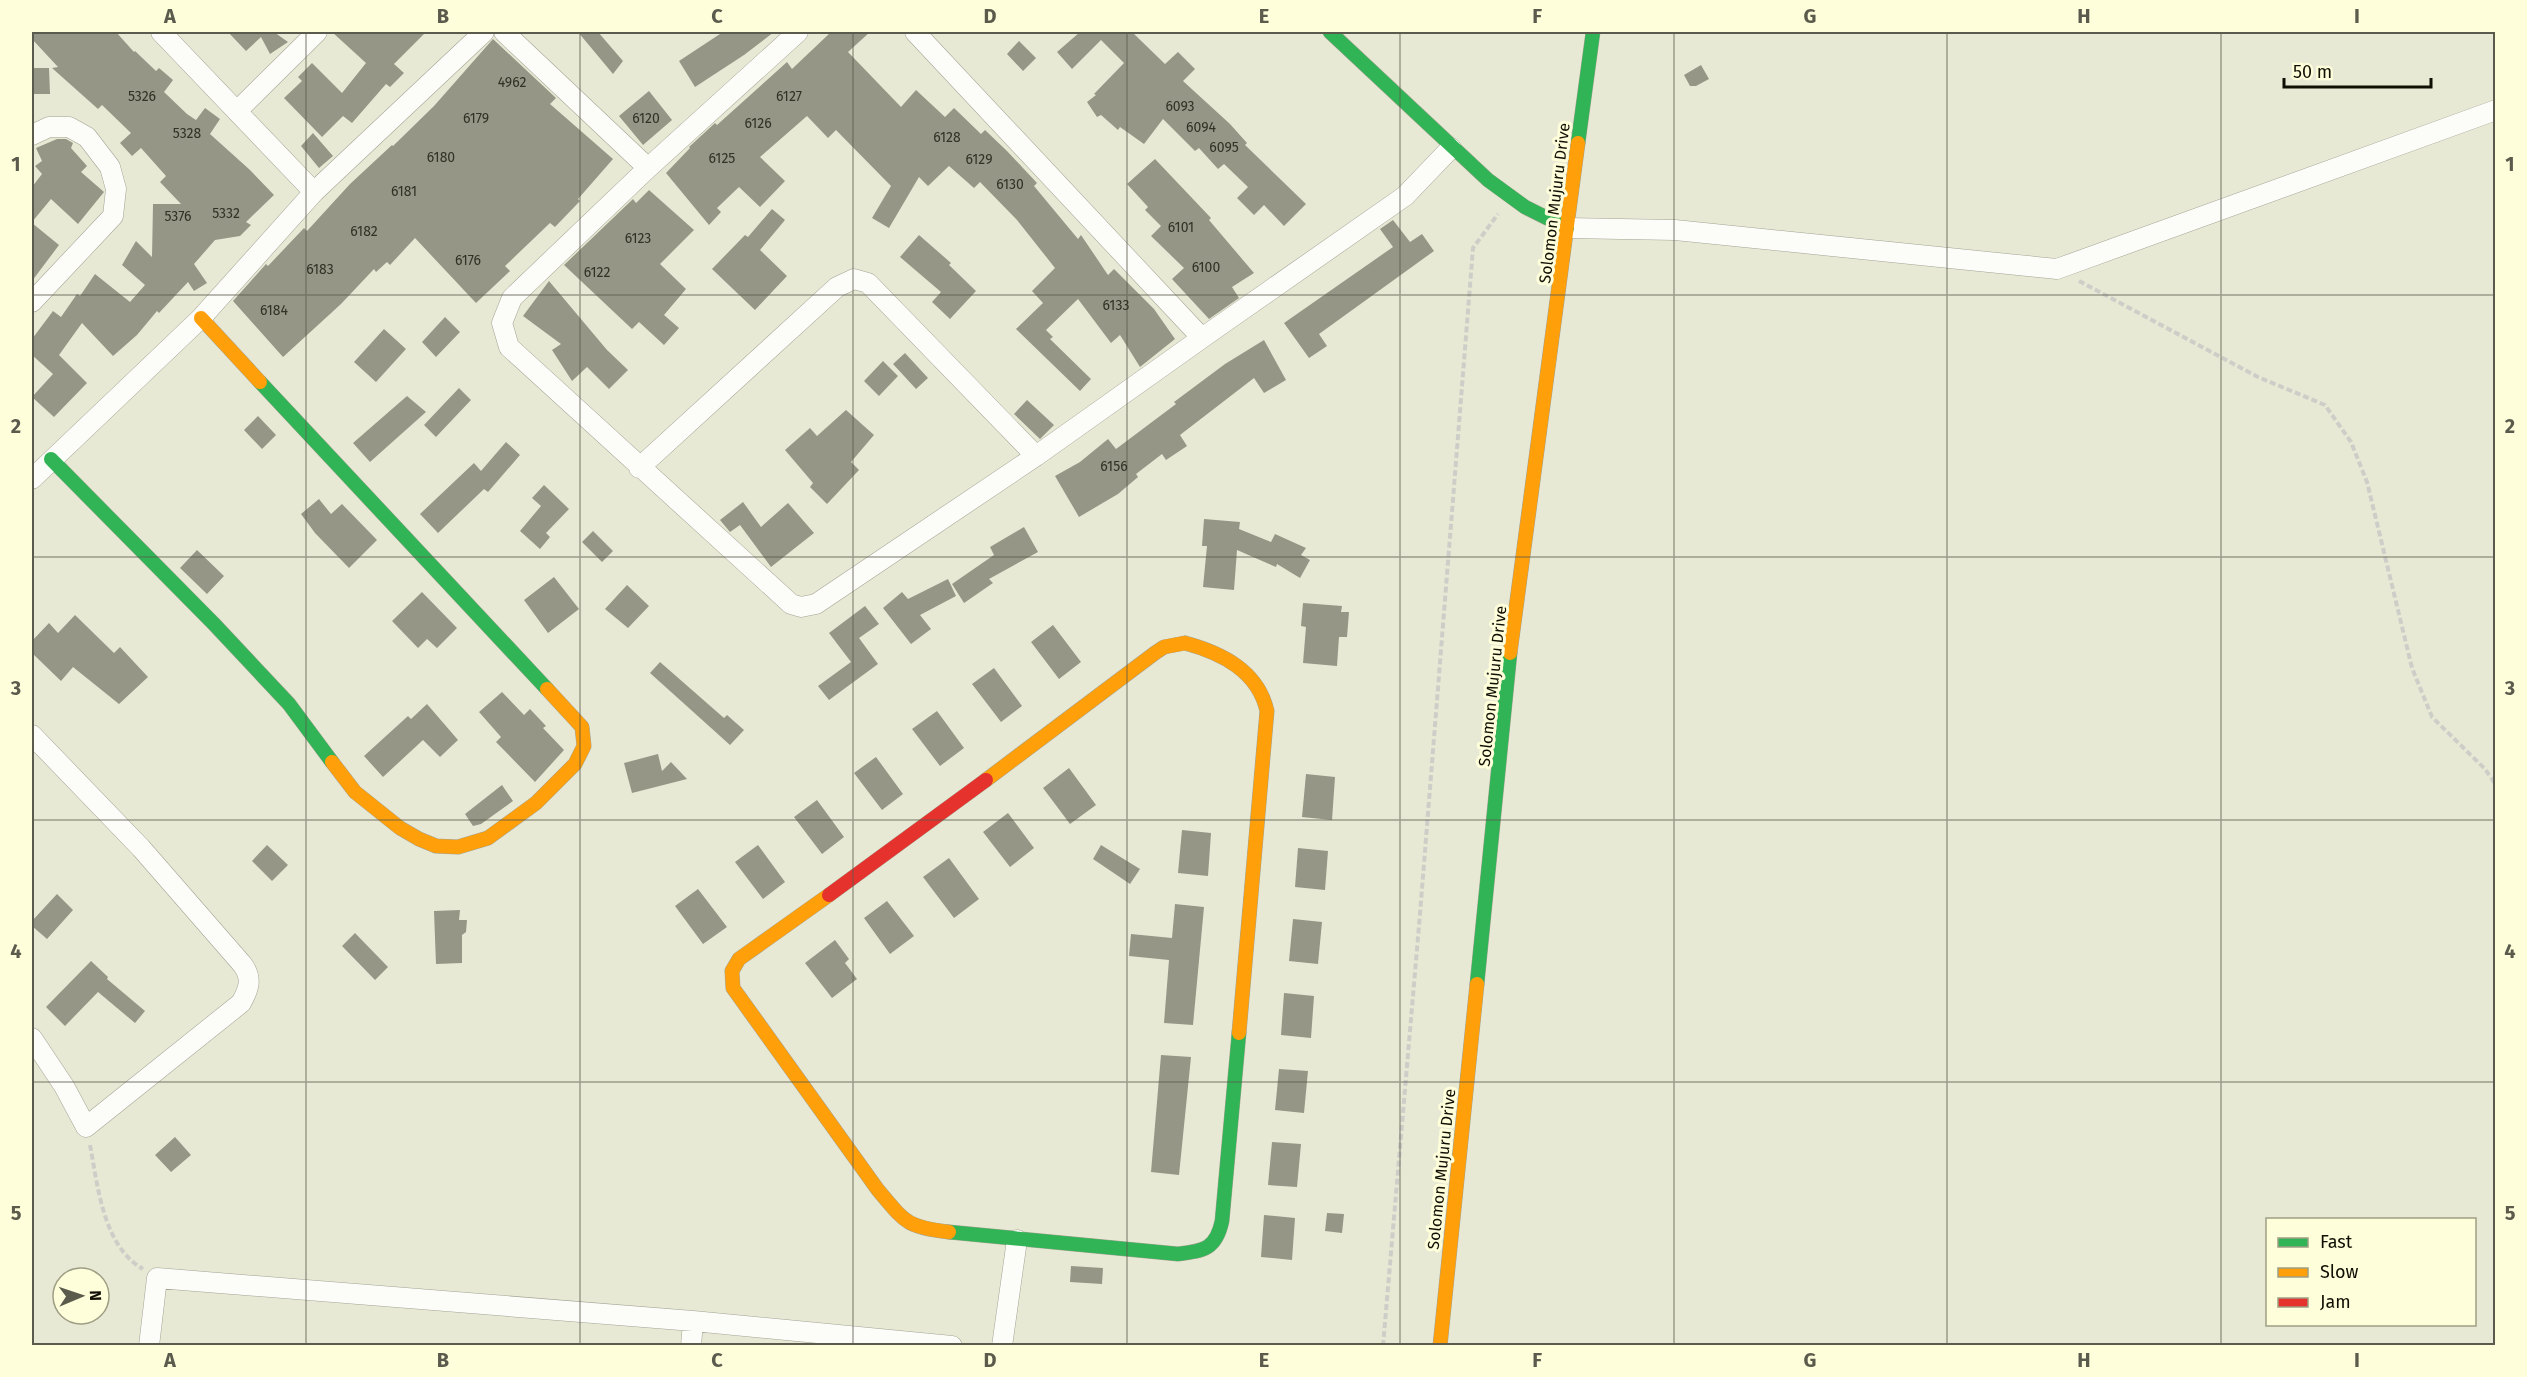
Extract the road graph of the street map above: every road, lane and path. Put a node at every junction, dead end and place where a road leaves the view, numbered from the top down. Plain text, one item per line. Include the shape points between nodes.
1 (161, 32) edge
2 (317, 32) edge
3 (483, 32) edge
4 (504, 32) edge
5 (798, 32) edge
6 (915, 32) edge
7 (1330, 32) edge
8 (1593, 32) edge
9 (2496, 110) edge
10 (237, 111) junction
11 (32, 135) edge
12 (1450, 148) junction
13 (648, 168) junction
14 (314, 192) junction
15 (1509, 199) junction
16 (1567, 228) junction
17 (2057, 269) junction
18 (32, 302) edge
19 (201, 318) junction
20 (1202, 338) junction
21 (1036, 456) junction
22 (51, 459) junction
23 (639, 468) junction
24 (32, 479) edge
25 (32, 735) edge
26 (2496, 785) edge
27 (32, 1038) edge
28 (86, 1127) junction
29 (1017, 1240) junction
30 (157, 1278) junction
31 (693, 1321) junction
32 (149, 1346) edge
33 (691, 1346) edge
34 (952, 1346) edge
35 (1002, 1346) edge
36 (1383, 1346) edge
37 (1440, 1346) edge

1 - 10 street
2 - 10 street
3 - 14 street
4 - 13 street
5 - 13 street
6 - 20 street
7 - 12 street
8 - 16 street, Solomon Mujuru Drive
9 - 17 street
10 - 14 street
11 - 18 street via 49,126 69,127 87,137 110,167 116,189 113,216
12 - 15 street
12 - 20 street via 1404,196
13 - 23 street via 512,298 502,323 509,346
14 - 19 street
15 - 16 street
15 - 36 path via 1473,248
16 - 17 street via 1675,230
16 - 37 street, Solomon Mujuru Drive via 1510,656
17 - 26 path via 2258,377 2325,405 2351,442 2367,482 2412,668 2432,717
19 - 22 street
19 - 22 street via 582,727 585,738 581,754 536,803 488,838 458,847 436,846 400,828 355,792 288,704
20 - 21 street
21 - 23 street via 816,604 801,607 791,604
21 - 23 street via 868,283 854,279 837,287
22 - 24 street
25 - 28 street via 148,857 248,971 250,981 241,1003
27 - 28 street
28 - 30 path via 101,1203 115,1238 126,1256
29 - 29 street via 1189,1254 1213,1244 1219,1234 1267,711 1257,681 1244,669 1196,646 1175,644 1155,653 733,967 731,984 735,993 898,1215 911,1225 933,1230
29 - 35 street
30 - 31 street
30 - 32 street
31 - 33 street
31 - 34 street

